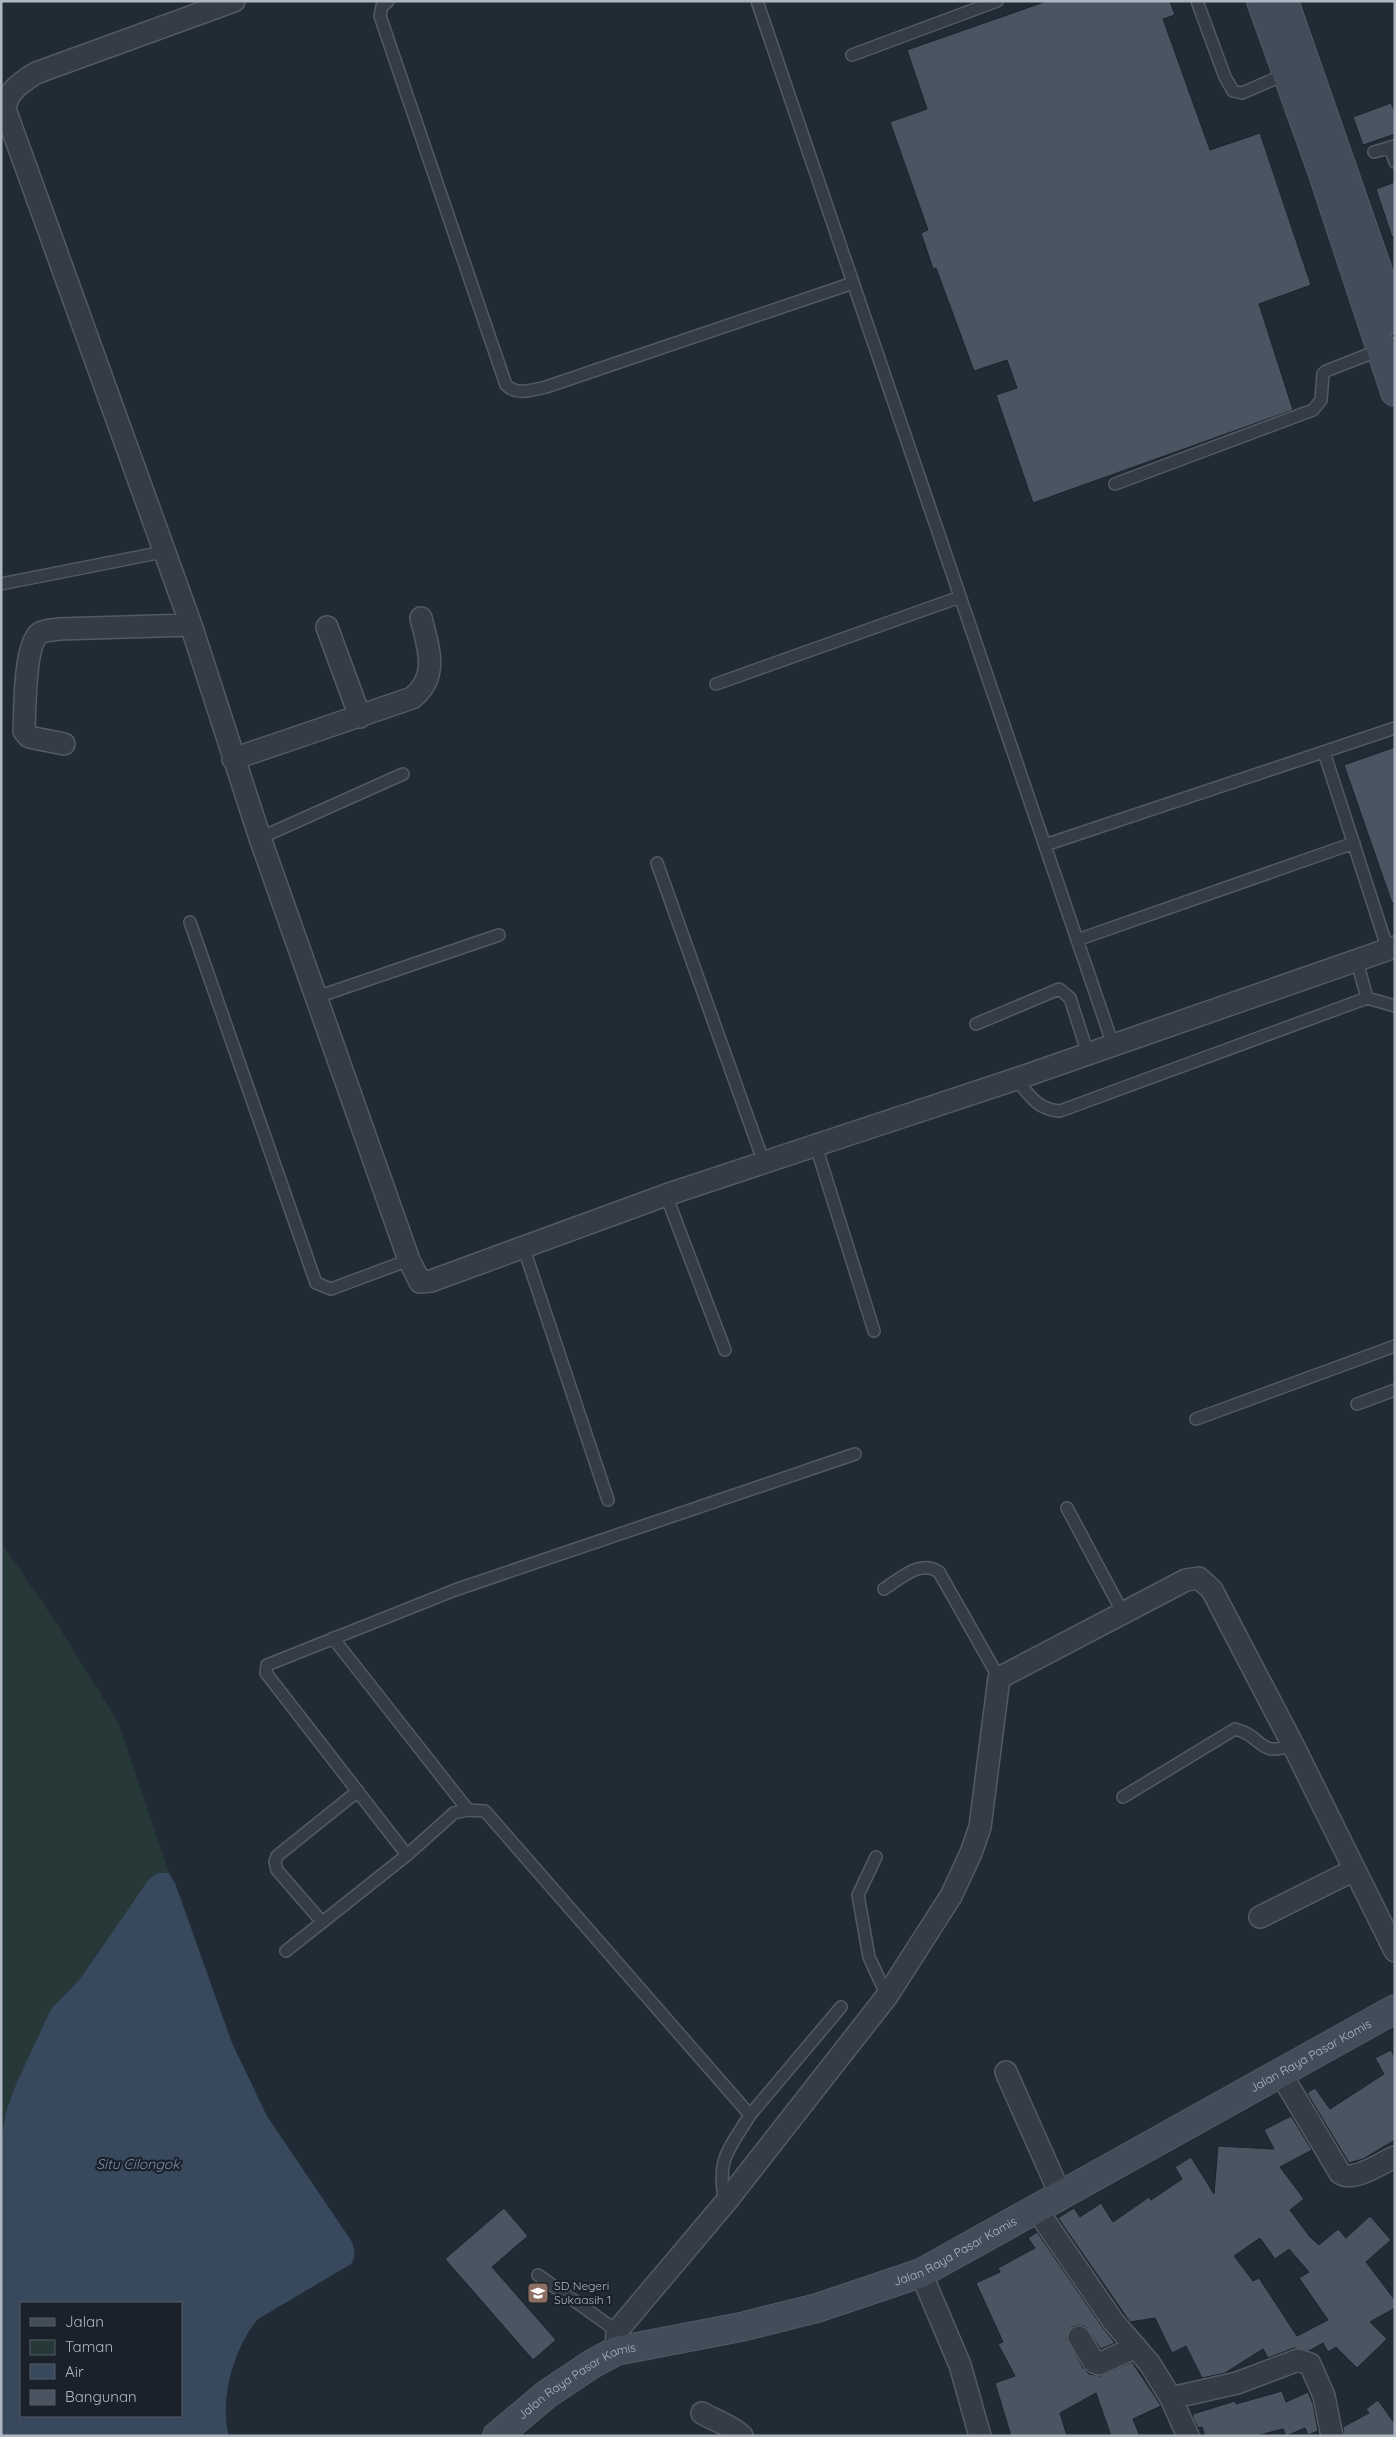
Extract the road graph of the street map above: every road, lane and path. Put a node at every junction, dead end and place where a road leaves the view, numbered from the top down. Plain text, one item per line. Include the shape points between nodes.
1 (388, 1) edge
2 (757, 1) edge
3 (997, 1) edge
4 (1197, 1) edge
5 (1261, 1) edge
6 (1284, 1) edge
7 (228, 2) edge
8 (852, 55) dead end
9 (1286, 74) junction
10 (3, 110) edge
11 (1392, 146) edge
12 (1374, 152) dead end
13 (1395, 162) edge
14 (1332, 168) junction
15 (853, 283) junction
16 (1395, 320) edge
17 (1388, 347) edge
18 (1395, 392) edge
19 (1115, 484) dead end
20 (163, 552) junction
21 (1, 584) edge
22 (960, 597) junction
23 (421, 618) dead end
24 (191, 625) junction
25 (327, 627) dead end
26 (716, 684) dead end
27 (360, 717) junction
28 (1395, 728) edge
29 (64, 744) dead end
30 (1324, 752) junction
31 (232, 759) junction
32 (403, 774) dead end
33 (260, 838) junction
34 (1354, 843) junction
35 (1045, 845) junction
36 (657, 863) dead end
37 (190, 922) dead end
38 (499, 935) dead end
39 (1077, 940) junction
40 (1391, 949) edge
41 (1357, 961) junction
42 (317, 997) junction
43 (1367, 998) junction
44 (1395, 1006) edge
45 (976, 1024) dead end
46 (1113, 1046) junction
47 (1088, 1054) junction
48 (1016, 1079) junction
49 (816, 1146) junction
50 (764, 1163) junction
51 (666, 1195) junction
52 (523, 1246) junction
53 (409, 1260) junction
54 (874, 1331) dead end
55 (1395, 1346) edge
56 (725, 1350) dead end
57 (1395, 1390) edge
58 (1357, 1404) dead end
59 (1196, 1419) dead end
60 (855, 1454) dead end
61 (608, 1500) dead end
62 (1067, 1508) dead end
63 (884, 1589) dead end
64 (1123, 1613) junction
65 (333, 1638) junction
66 (999, 1678) junction
67 (1293, 1744) junction
68 (358, 1792) junction
69 (1123, 1797) dead end
70 (468, 1810) junction
71 (407, 1855) junction
72 (876, 1857) dead end
73 (1354, 1870) junction
74 (1260, 1917) dead end
75 (322, 1922) junction
76 (286, 1951) dead end
77 (1395, 1951) edge
78 (887, 1996) junction
79 (841, 2007) dead end
80 (1395, 2010) edge
81 (1006, 2072) dead end
82 (1281, 2074) junction
83 (750, 2115) junction
84 (1395, 2157) edge
85 (1061, 2196) junction
86 (725, 2203) junction
87 (1037, 2210) junction
88 (921, 2273) junction
89 (538, 2275) dead end
90 (1080, 2337) dead end
91 (617, 2341) junction
92 (1136, 2347) junction
93 (1171, 2398) junction
94 (702, 2413) dead end
95 (497, 2436) edge
96 (742, 2436) edge
97 (980, 2436) edge
98 (1188, 2436) edge
99 (1332, 2436) edge

1 - 15 lane via 382,6 380,16 506,385 512,391 546,387
2 - 15 lane
3 - 8 lane
4 - 9 lane via 1233,91 1242,93
5 - 9 main road
6 - 14 main road
7 - 10 street via 36,73 16,86
9 - 14 main road
10 - 20 street
11 - 12 lane
11 - 13 lane
14 - 16 main road
14 - 17 main road
15 - 22 lane
17 - 18 main road
17 - 19 lane via 1326,371 1321,400 1313,410
20 - 21 lane
20 - 24 street
22 - 26 lane
22 - 35 lane
23 - 27 street via 430,656 428,680 423,689 412,698
24 - 29 street via 41,632 33,641 30,654 24,731 28,737
24 - 31 street
25 - 27 street
27 - 31 street
28 - 30 lane
30 - 34 lane
30 - 35 lane
31 - 33 street
32 - 33 lane
33 - 42 street
34 - 39 lane
34 - 40 lane
35 - 39 lane
36 - 50 lane
37 - 53 lane via 316,1283 331,1289
38 - 42 lane
39 - 46 lane
40 - 41 street
41 - 43 lane
41 - 46 street
42 - 53 street
43 - 44 lane
43 - 48 lane via 1060,1111 1047,1110 1030,1097
45 - 47 lane via 1059,989 1070,998
46 - 47 street
47 - 48 street
48 - 49 street
49 - 50 street
49 - 54 lane
50 - 51 street
51 - 52 street
51 - 56 lane
52 - 53 street via 425,1282 417,1279
52 - 61 lane
55 - 59 lane
57 - 58 lane
60 - 65 lane via 454,1590
62 - 64 lane
63 - 66 lane via 918,1568 927,1566 939,1572
64 - 66 street
64 - 67 street via 1186,1580 1199,1578 1205,1582
65 - 68 lane via 272,1661 266,1673
65 - 70 lane
66 - 78 street via 980,1827 974,1845 951,1896
67 - 69 lane via 1274,1750 1262,1747 1247,1732 1235,1729
67 - 73 street
68 - 71 lane
68 - 75 lane via 277,1856 275,1862 277,1870
70 - 71 lane via 454,1813
70 - 83 lane via 485,1811
71 - 75 lane
72 - 78 lane via 858,1895 869,1957
73 - 74 street
73 - 77 street
75 - 76 lane
78 - 86 street
79 - 83 lane
80 - 82 main road, Jalan Raya Pasar Kamis
81 - 85 street
82 - 84 street via 1340,2173 1353,2176
82 - 85 main road, Jalan Raya Pasar Kamis
83 - 86 lane via 727,2152 722,2167
85 - 87 main road, Jalan Raya Pasar Kamis
86 - 91 street
87 - 88 main road, Jalan Raya Pasar Kamis
87 - 92 street via 1113,2321
88 - 91 main road, Jalan Raya Pasar Kamis via 817,2308 742,2328
88 - 97 street via 960,2365
89 - 91 lane
90 - 92 street via 1094,2362 1099,2364
91 - 95 main road, Jalan Raya Pasar Kamis via 592,2364 547,2394
92 - 93 street
93 - 98 street
93 - 99 street via 1237,2383 1298,2360 1310,2364 1324,2396
94 - 96 street

